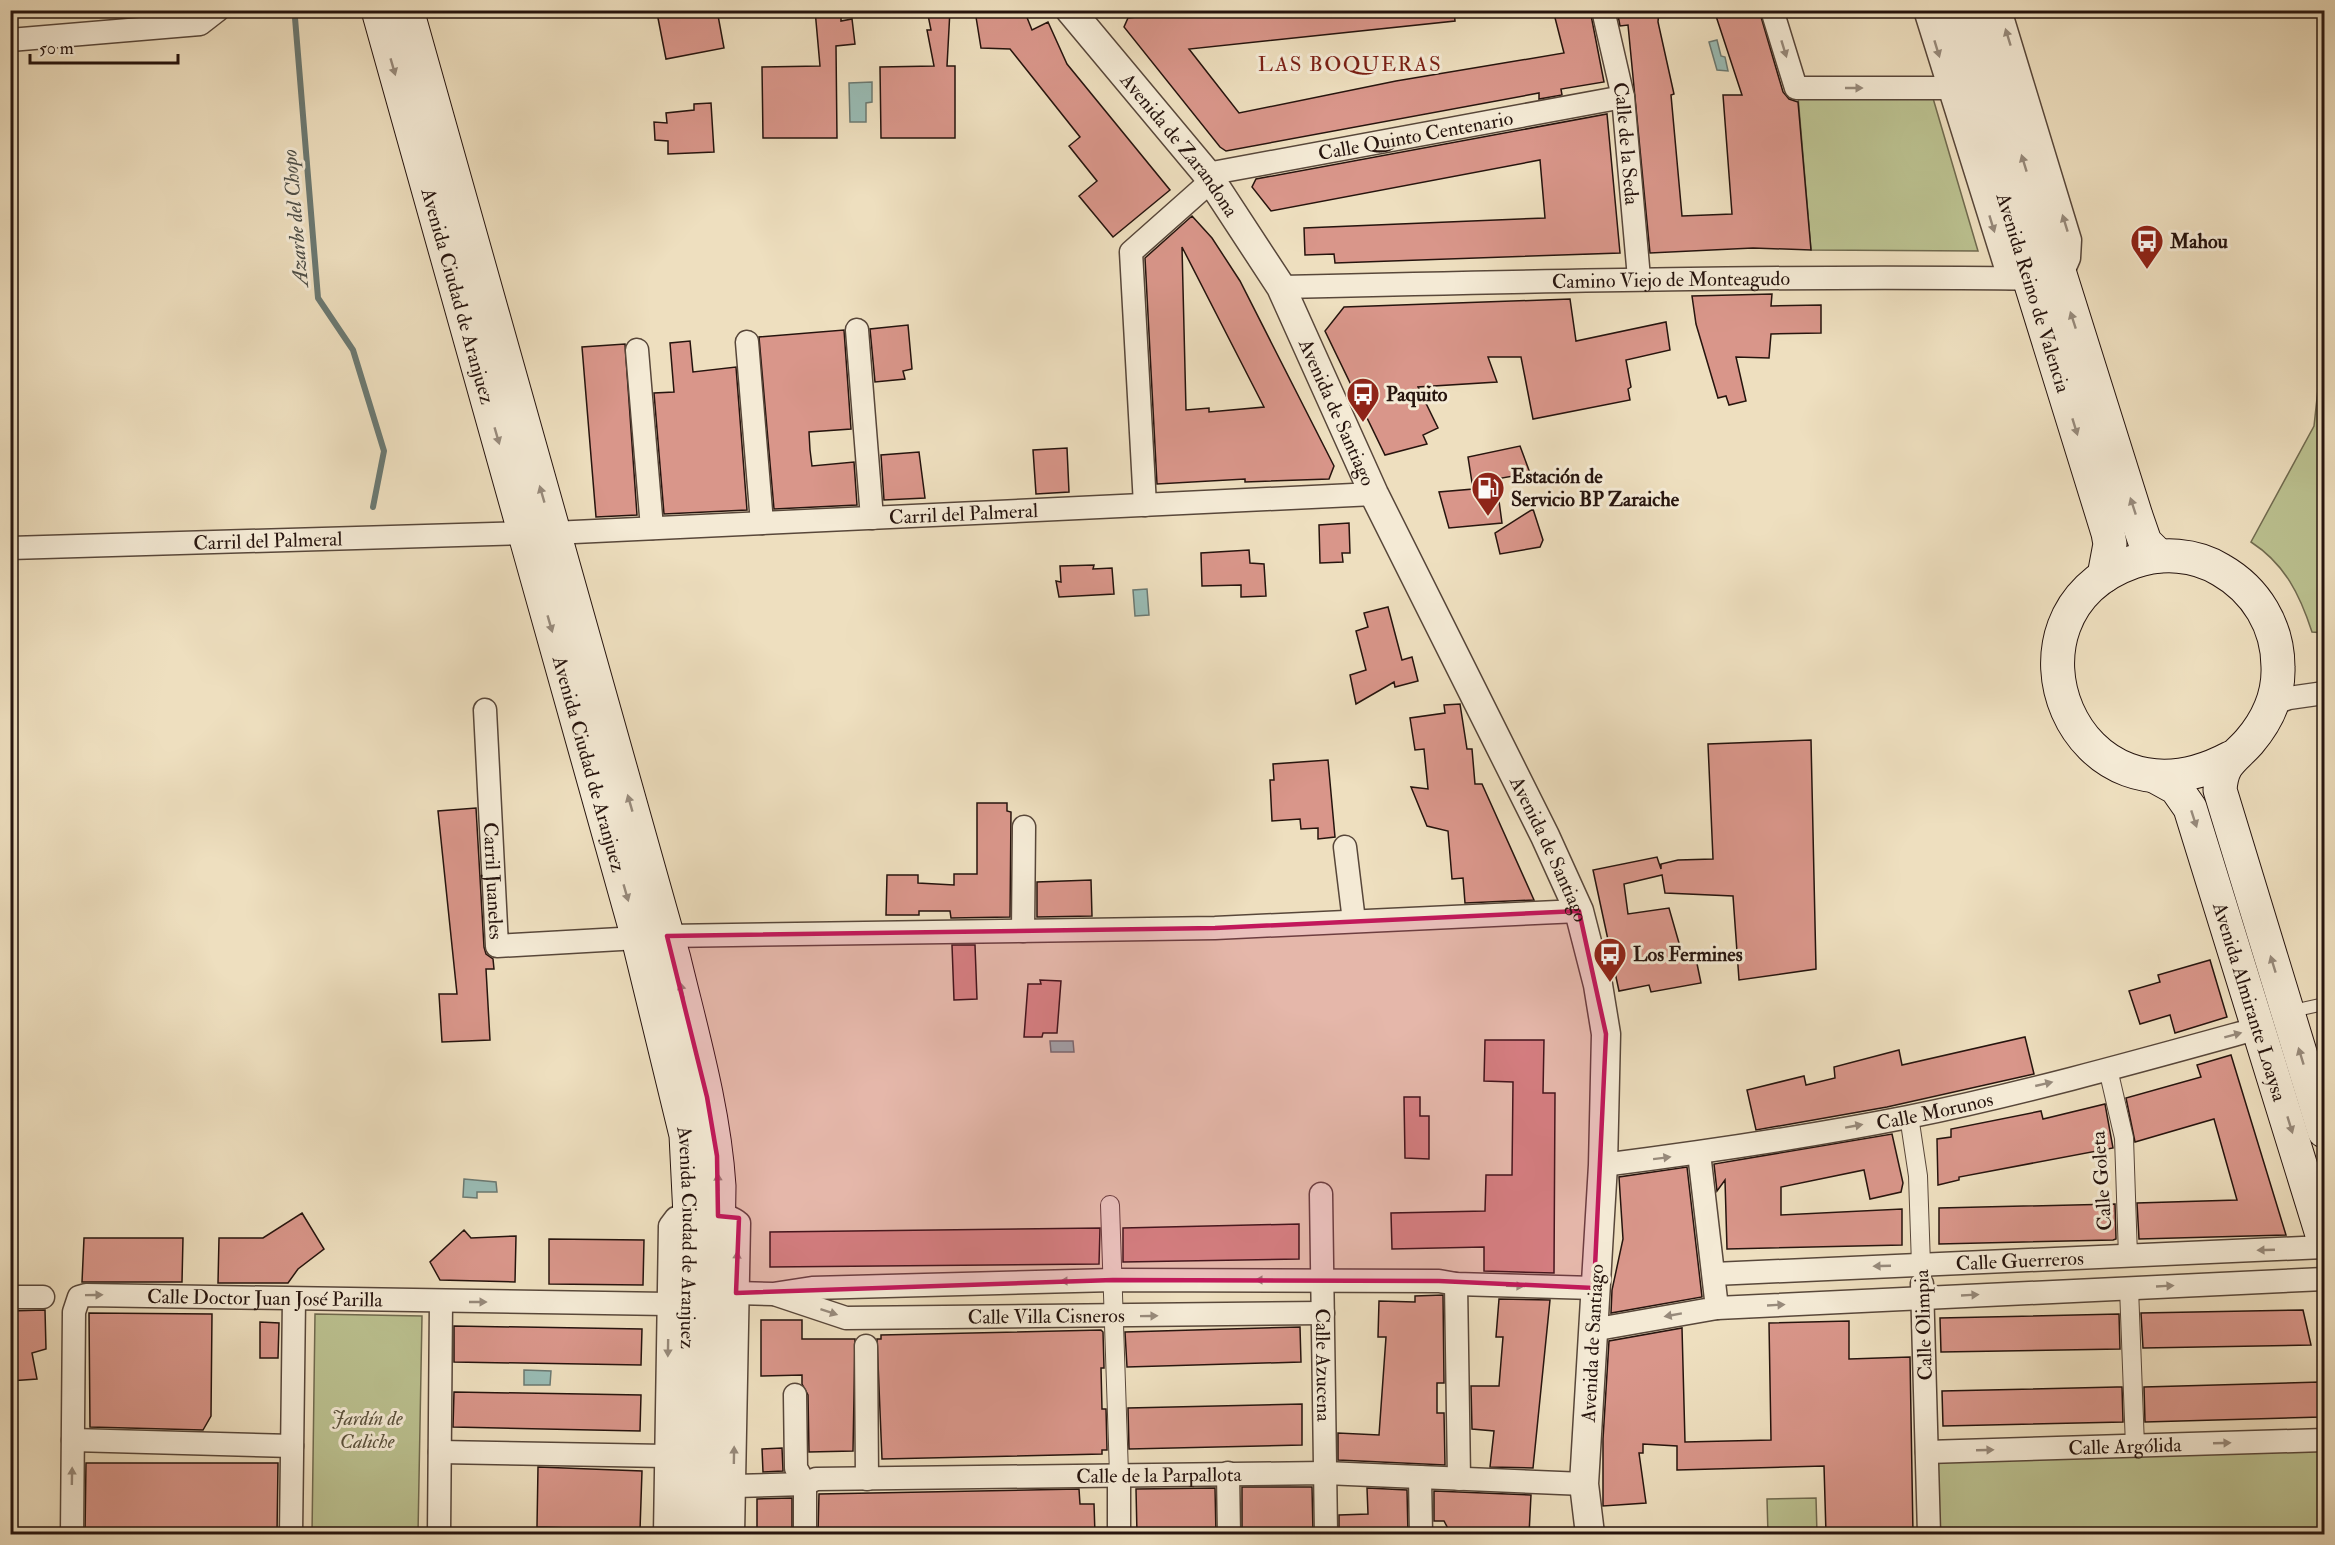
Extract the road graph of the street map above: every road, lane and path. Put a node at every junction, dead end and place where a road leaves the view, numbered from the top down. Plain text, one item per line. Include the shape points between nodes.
1 (218, 10) edge
2 (378, 10) edge
3 (407, 10) edge
4 (1070, 10) edge
5 (1603, 10) edge
6 (1772, 10) edge
7 (1925, 10) edge
8 (1946, 10) edge
9 (1977, 10) edge
10 (2000, 10) edge
11 (10, 40) edge
12 (1949, 88) junction
13 (1623, 97) junction
14 (1209, 177) junction
15 (1639, 278) junction
16 (2033, 279) junction
17 (1281, 287) junction
18 (857, 330) dead end
19 (747, 342) dead end
20 (637, 350) dead end
21 (1374, 494) junction
22 (1145, 505) junction
23 (872, 518) junction
24 (762, 523) junction
25 (652, 528) junction
26 (539, 533) junction
27 (10, 548) edge
28 (2159, 556) junction
29 (2104, 576) junction
30 (2278, 668) junction
31 (2325, 693) edge
32 (2272, 704) junction
33 (485, 710) dead end
34 (2229, 759) junction
35 (2156, 777) junction
36 (1024, 827) dead end
37 (1345, 847) dead end
38 (1579, 910) junction
39 (1354, 921) junction
40 (1023, 931) junction
41 (653, 937) junction
42 (2325, 1004) edge
43 (2288, 1012) junction
44 (2259, 1028) junction
45 (2108, 1070) junction
46 (1909, 1116) junction
47 (2325, 1131) edge
48 (1699, 1153) junction
49 (1604, 1165) junction
50 (1321, 1194) dead end
51 (1110, 1205) dead end
52 (704, 1216) junction
53 (2325, 1241) edge
54 (2325, 1247) edge
55 (2128, 1256) junction
56 (1921, 1265) junction
57 (1714, 1274) junction
58 (2325, 1279) edge
59 (1113, 1280) junction
60 (1322, 1280) junction
61 (1456, 1284) junction
62 (1594, 1288) junction
63 (2129, 1288) junction
64 (773, 1294) junction
65 (10, 1297) edge
66 (43, 1297) dead end
67 (1922, 1298) junction
68 (294, 1299) junction
69 (703, 1299) junction
70 (441, 1302) junction
71 (1717, 1308) junction
72 (1323, 1313) junction
73 (1114, 1316) junction
74 (1592, 1330) junction
75 (866, 1346) dead end
76 (795, 1395) dead end
77 (73, 1440) junction
78 (2325, 1440) edge
79 (292, 1446) junction
80 (2135, 1446) junction
81 (440, 1452) junction
82 (1927, 1452) junction
83 (666, 1456) junction
84 (1228, 1473) junction
85 (1325, 1473) junction
86 (1119, 1474) junction
87 (1420, 1477) junction
88 (867, 1479) junction
89 (1460, 1479) junction
90 (805, 1484) junction
91 (1584, 1484) junction
92 (734, 1486) junction
93 (72, 1534) edge
94 (291, 1534) edge
95 (439, 1534) edge
96 (665, 1534) edge
97 (685, 1534) edge
98 (714, 1534) edge
99 (733, 1534) edge
100 (805, 1534) edge
101 (1119, 1534) edge
102 (1229, 1534) edge
103 (1326, 1534) edge
104 (1421, 1534) edge
105 (1590, 1534) edge
106 (1929, 1534) edge

1 - 11 street via 200,24
2 -> 26 main road, Avenida Ciudad de Aranjuez
26 -> 3 main road, Avenida Ciudad de Aranjuez
4 - 14 street, Avenida de Zarandona
5 - 13 street, Calle de la Seda
6 -> 12 street via 1796,88
7 -> 12 street
8 - 16 main road, Avenida Reino de Valencia
16 -> 9 main road, Avenida Reino de Valencia
16 -> 10 street via 2069,258 2070,240
12 -> 16 street
13 - 14 street, Calle Quinto Centenario
13 - 15 street, Calle de la Seda
14 - 17 street, Avenida de Zarandona
14 - 22 street via 1131,252
15 - 16 street, Camino Viejo de Monteagudo
15 - 17 street, Camino Viejo de Monteagudo
28 -> 16 main road, Avenida Reino de Valencia via 2143,537
16 -> 29 main road, Avenida Reino de Valencia via 2108,533 2110,544
17 - 21 street, Avenida de Santiago
18 - 23 street
19 - 24 street
20 - 25 street
21 - 22 street, Carril del Palmeral
21 - 38 street, Avenida de Santiago
22 - 23 street, Carril del Palmeral
23 - 24 street, Carril del Palmeral
24 - 25 street, Carril del Palmeral
25 - 26 street, Carril del Palmeral
26 - 27 street, Carril del Palmeral
26 - 41 main road, Avenida Ciudad de Aranjuez
28 - 29 main road via 2122,566
28 - 30 main road via 2200,560 2224,571 2246,588 2266,616 2277,650
29 - 35 main road via 2082,597 2062,635 2058,657 2062,699 2082,737 2098,753 2115,765
30 - 31 street via 2296,681
30 - 32 main road
31 - 32 street
32 - 34 main road via 2255,734
33 - 41 street, Carril Juaneles via 497,946
34 - 35 main road via 2190,775
43 -> 34 main road, Avenida Almirante Loaysa via 2221,799 2220,781
35 -> 44 main road, Avenida Almirante Loaysa via 2176,788 2190,808
36 - 40 street
37 - 39 street
38 - 39 street
38 - 49 street, Avenida de Santiago via 1606,1034
39 - 40 street
40 - 41 street
41 - 52 main road, Avenida Ciudad de Aranjuez via 707,1097 717,1156
42 - 43 lane
47 -> 43 main road, Avenida Almirante Loaysa
45 -> 44 street, Calle Morunos
44 -> 53 main road, Avenida Almirante Loaysa
46 -> 45 street, Calle Morunos
45 - 55 street, Calle Goleta via 2124,1138
48 -> 46 street, Calle Morunos
46 - 56 street, Calle Olimpia via 1918,1176
49 -> 48 street, Calle Morunos
48 - 57 street
49 - 62 street, Avenida de Santiago
50 - 60 street, Calle Azucena
51 - 59 street
52 - 69 main road, Avenida Ciudad de Aranjuez
52 - 69 street via 676,1218 670,1226
54 -> 55 street, Calle Guerreros
55 - 56 street, Calle Guerreros
56 -> 57 street, Calle Guerreros
56 - 67 street, Calle Olimpia
57 - 71 street
63 -> 58 street, Calle Guerreros
60 -> 59 street, Calle Villa Cisneros
59 -> 64 street, Calle Villa Cisneros via 812,1288
59 - 73 street
60 - 61 street, Calle Villa Cisneros
60 - 72 street, Calle Azucena
61 -> 62 street, Calle Villa Cisneros
61 - 89 street
62 - 74 street, Avenida de Santiago
67 -> 63 street, Calle Guerreros
63 - 80 street
64 - 69 street, Calle Villa Cisneros
64 -> 73 street, Calle Villa Cisneros via 846,1318
65 - 66 street
71 -> 67 street, Calle Guerreros
67 - 82 street, Calle Olimpia
68 - 70 street, Calle Doctor Juan José Parilla
77 -> 68 street, Calle Doctor Juan José Parilla via 74,1312 80,1297
68 - 79 street
70 -> 69 street, Calle Doctor Juan José Parilla
69 -> 83 street
92 -> 69 street
69 - 97 main road, Avenida Ciudad de Aranjuez
69 - 98 main road, Avenida Ciudad de Aranjuez
70 - 81 street
71 -> 74 street, Calle Guerreros
73 -> 72 street, Calle Villa Cisneros
72 - 85 street, Calle Azucena
73 - 86 street
74 - 91 street, Avenida de Santiago
75 - 88 street
76 - 90 street via 796,1468
77 - 79 street
93 -> 77 street, Calle Doctor Juan José Parilla
80 -> 78 street, Calle Argólida
79 - 94 street
82 -> 80 street, Calle Argólida
81 - 83 street
81 - 95 street
82 - 106 street, Calle Olimpia
83 - 96 street
84 - 85 street, Calle de la Parpallota
84 - 86 street, Calle de la Parpallota
84 - 102 street
85 - 87 street, Calle de la Parpallota
85 - 103 street, Calle Azucena
86 - 88 street, Calle de la Parpallota
86 - 101 street
87 - 89 street, Calle de la Parpallota
87 - 104 street
88 - 90 street, Calle de la Parpallota via 816,1479
89 - 91 street, Calle de la Parpallota
90 - 92 street, Calle de la Parpallota
90 - 100 street
91 - 105 street, Avenida de Santiago
92 - 99 street

